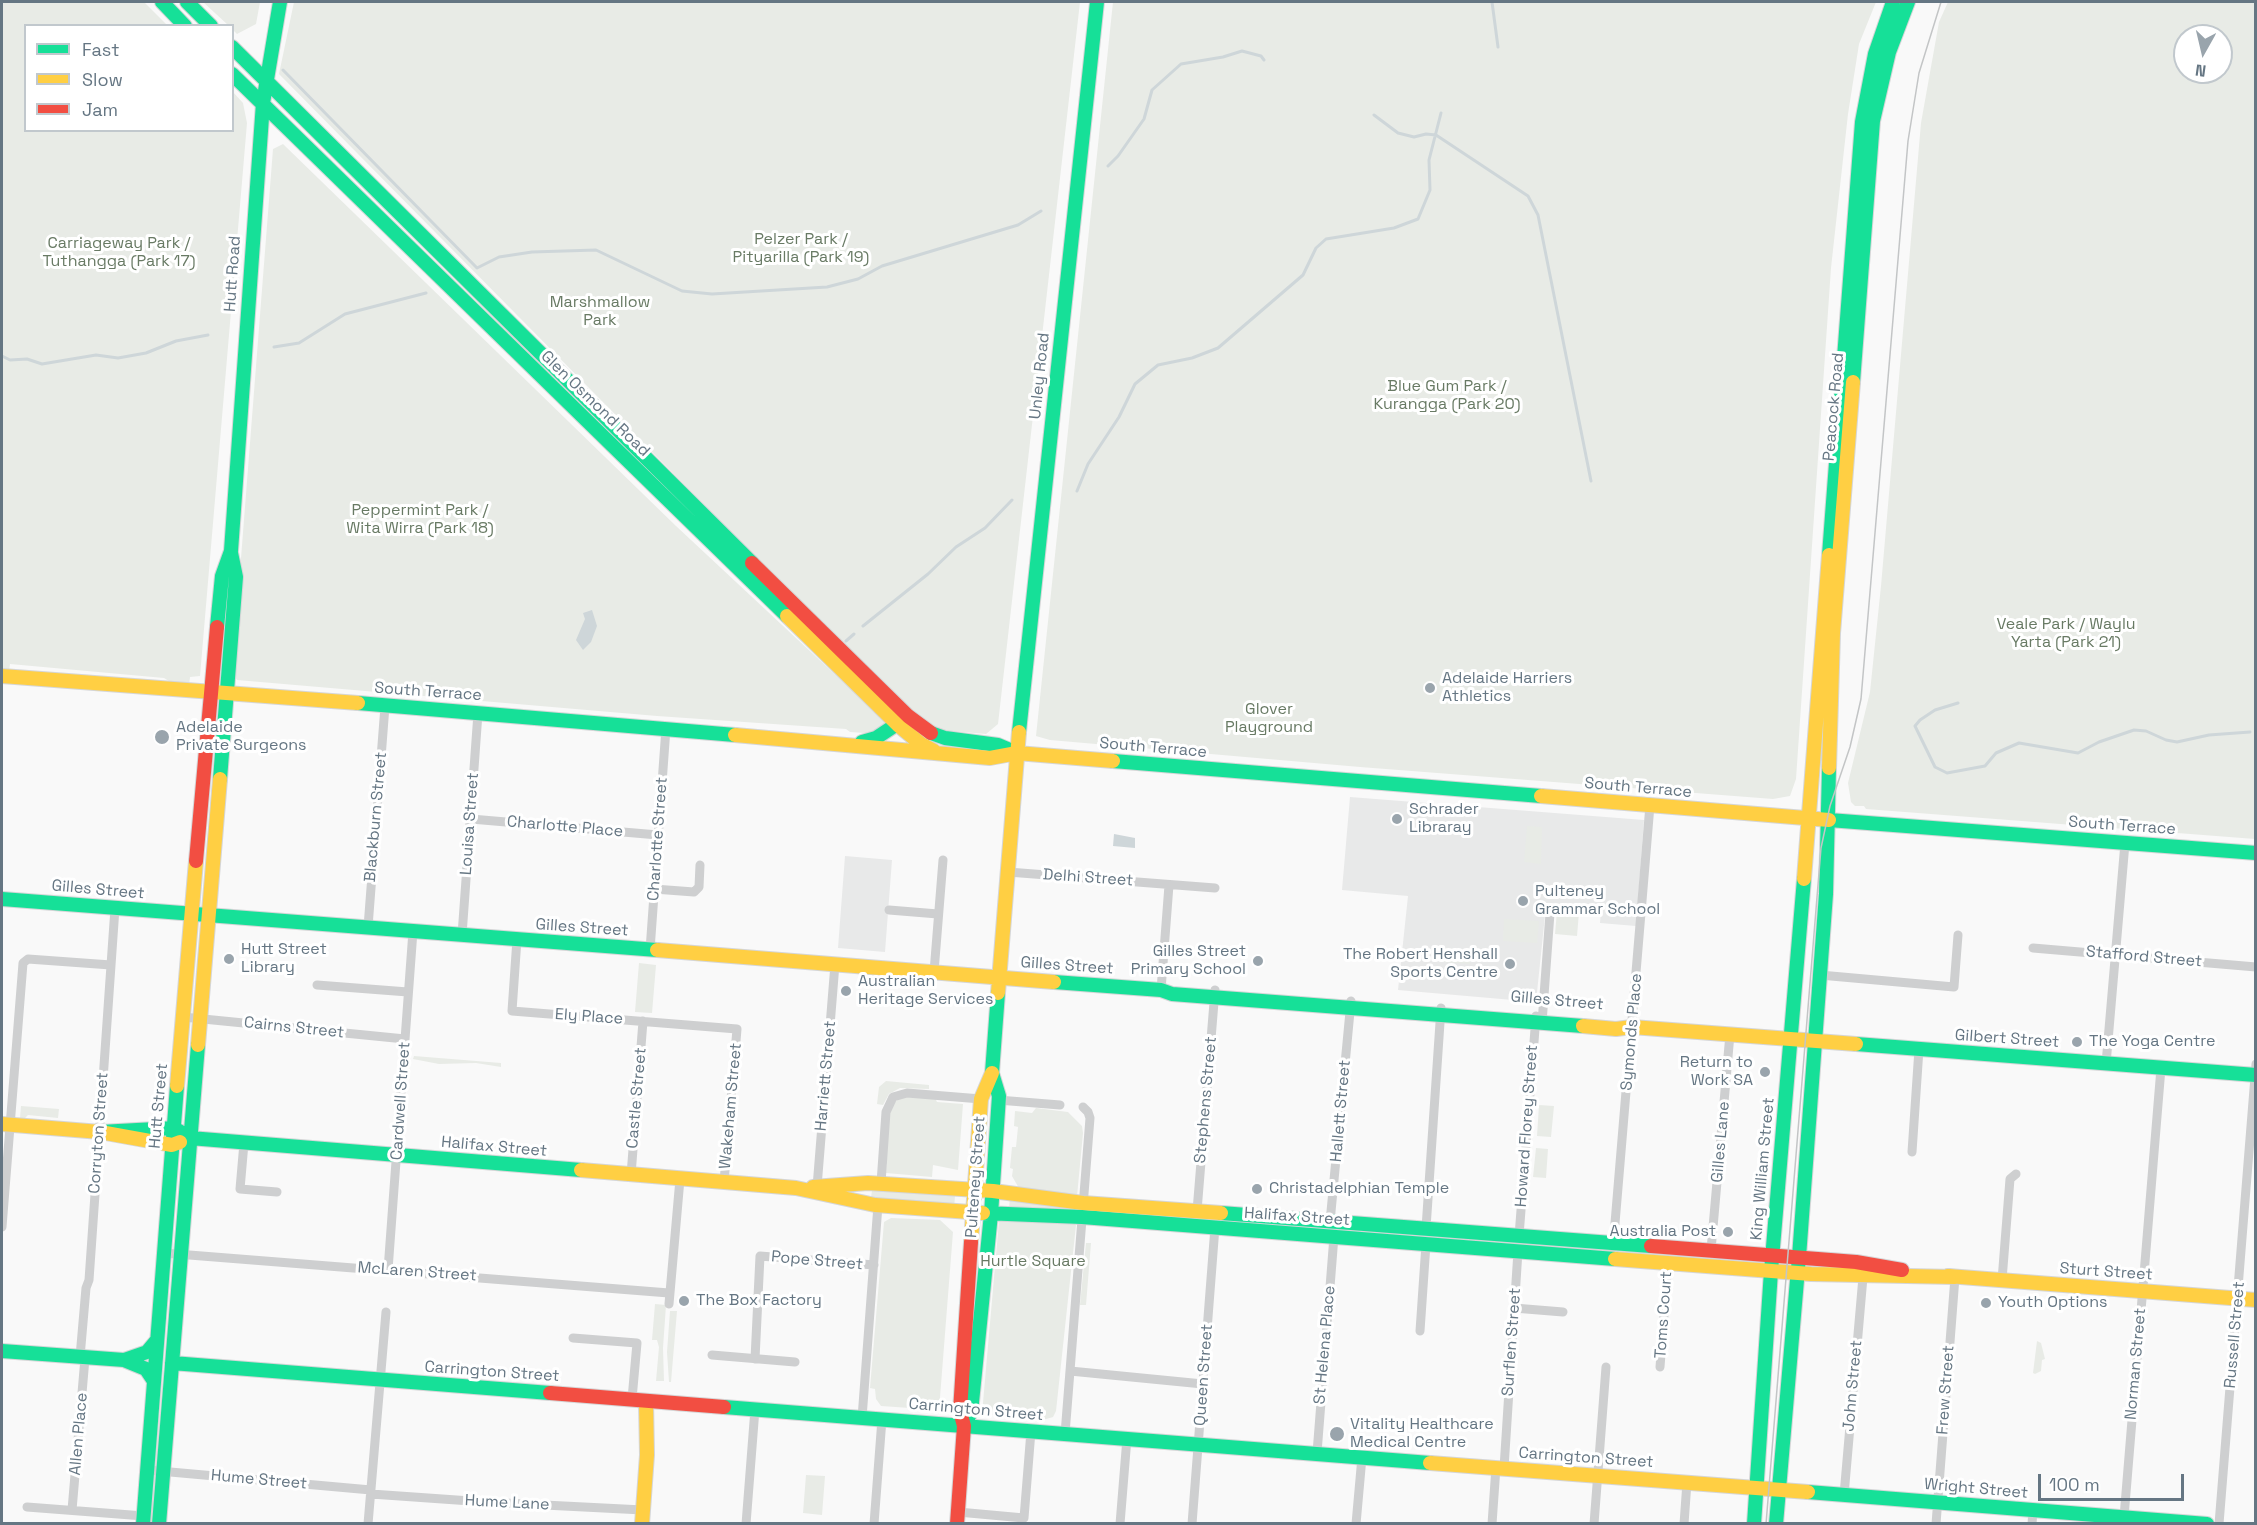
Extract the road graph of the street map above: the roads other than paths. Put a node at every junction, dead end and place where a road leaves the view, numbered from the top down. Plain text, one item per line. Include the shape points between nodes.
1 (162, 2) edge
2 (187, 2) edge
3 (280, 2) edge
4 (1097, 2) edge
5 (1893, 2) edge
6 (1908, 2) edge
7 (182, 24) edge
8 (209, 24) edge
9 (234, 49) edge
10 (234, 76) edge
11 (266, 78) junction
12 (263, 103) junction
13 (508, 321) junction
14 (497, 331) junction
15 (1837, 513) junction
16 (231, 551) junction
17 (814, 633) junction
18 (2, 676) edge
19 (210, 692) junction
20 (226, 693) junction
21 (385, 706) junction
22 (477, 713) junction
23 (903, 720) junction
24 (666, 728) junction
25 (851, 744) junction
26 (939, 753) junction
27 (1017, 753) junction
28 (1650, 805) junction
29 (1808, 818) junction
30 (471, 819) junction
31 (1827, 820) junction
32 (658, 835) junction
33 (2125, 843) junction
34 (2256, 853) edge
35 (943, 860) dead end
36 (700, 865) dead end
37 (1008, 872) junction
38 (1169, 885) junction
39 (1215, 888) dead end
40 (654, 889) junction
41 (2, 898) edge
42 (115, 908) junction
43 (889, 909) dead end
44 (1550, 913) dead end
45 (191, 914) junction
46 (938, 914) junction
47 (207, 915) junction
48 (368, 927) junction
49 (413, 931) junction
50 (462, 935) junction
51 (1958, 935) dead end
52 (517, 939) junction
53 (2033, 948) dead end
54 (650, 950) junction
55 (2115, 955) junction
56 (835, 964) junction
57 (111, 965) junction
58 (2256, 967) edge
59 (934, 972) junction
60 (1820, 975) junction
61 (999, 977) junction
62 (317, 985) dead end
63 (1161, 990) junction
64 (408, 992) junction
65 (1214, 993) junction
66 (1351, 1004) junction
67 (1441, 1011) junction
68 (183, 1017) junction
69 (199, 1019) junction
70 (1539, 1019) junction
71 (643, 1021) junction
72 (1630, 1027) junction
73 (737, 1029) joint
74 (1730, 1034) junction
75 (405, 1039) junction
76 (1791, 1039) junction
77 (1814, 1041) junction
78 (1919, 1049) junction
79 (2106, 1064) junction
80 (2161, 1068) junction
81 (2255, 1071) edge
82 (992, 1073) junction
83 (981, 1099) junction
84 (998, 1100) junction
85 (1060, 1105) dead end
86 (1083, 1107) dead end
87 (6, 1124) edge
88 (174, 1128) junction
89 (100, 1132) junction
90 (190, 1138) junction
91 (244, 1143) junction
92 (172, 1145) junction
93 (1912, 1152) dead end
94 (397, 1155) junction
95 (631, 1174) junction
96 (2016, 1174) dead end
97 (680, 1179) junction
98 (724, 1182) junction
99 (881, 1183) junction
100 (817, 1187) junction
101 (795, 1188) junction
102 (975, 1190) junction
103 (993, 1191) junction
104 (278, 1192) dead end
105 (878, 1205) junction
106 (1083, 1210) junction
107 (973, 1213) junction
108 (991, 1214) junction
109 (1196, 1218) junction
110 (1330, 1222) junction
111 (2, 1227) edge
112 (1215, 1227) junction
113 (1426, 1228) junction
114 (1334, 1236) junction
115 (1519, 1236) junction
116 (1614, 1243) junction
117 (1425, 1244) junction
118 (1711, 1250) junction
119 (1518, 1251) junction
120 (164, 1253) junction
121 (181, 1255) junction
122 (1772, 1255) junction
123 (1799, 1257) junction
124 (1612, 1258) junction
125 (1668, 1263) junction
126 (874, 1265) junction
127 (388, 1270) junction
128 (1771, 1271) junction
129 (1798, 1273) junction
130 (1863, 1277) junction
131 (1954, 1277) junction
132 (2002, 1280) junction
133 (2143, 1292) junction
134 (669, 1293) junction
135 (2238, 1299) junction
136 (2256, 1300) edge
137 (669, 1304) dead end
138 (1514, 1308) junction
139 (386, 1312) dead end
140 (1563, 1312) dead end
141 (1420, 1331) dead end
142 (573, 1338) dead end
143 (157, 1340) junction
144 (2, 1351) edge
145 (712, 1355) dead end
146 (83, 1357) junction
147 (755, 1359) junction
148 (124, 1360) junction
149 (795, 1362) dead end
150 (172, 1363) junction
151 (1660, 1367) dead end
152 (1606, 1368) dead end
153 (1070, 1371) junction
154 (154, 1380) junction
155 (380, 1380) junction
156 (1203, 1384) junction
157 (646, 1400) junction
158 (755, 1409) junction
159 (862, 1418) junction
160 (882, 1419) junction
161 (964, 1425) junction
162 (1031, 1431) junction
163 (1065, 1434) junction
164 (1127, 1438) junction
165 (1198, 1444) junction
166 (1317, 1453) junction
167 (1362, 1457) junction
168 (1500, 1468) junction
169 (147, 1470) junction
170 (163, 1472) junction
171 (1597, 1476) junction
172 (1687, 1482) junction
173 (1756, 1488) junction
174 (1778, 1490) junction
175 (371, 1492) junction
176 (1844, 1495) junction
177 (1938, 1502) junction
178 (27, 1507) dead end
179 (72, 1510) junction
180 (642, 1517) edge
181 (2033, 1517) edge
182 (957, 1518) edge
183 (2118, 1519) edge
184 (144, 1520) edge
185 (159, 1524) edge
186 (368, 1524) edge
187 (746, 1524) edge
188 (874, 1524) edge
189 (1120, 1524) edge
190 (1192, 1524) edge
191 (1356, 1524) edge
192 (1492, 1524) edge
193 (1594, 1524) edge
194 (1684, 1524) edge
195 (1754, 1524) edge
196 (1776, 1524) edge
197 (1936, 1524) edge
198 (2207, 1524) edge
199 (2219, 1524) edge

1 - 7 main road
2 - 8 main road
3 - 11 main road, Hutt Road
4 - 27 main road, Unley Road
5 - 15 main road, Peacock Road via 1875,54 1862,122
6 - 15 main road, Peacock Road via 1889,52 1873,121
9 - 11 main road, Glen Osmond Road
10 - 12 main road, Glen Osmond Road
11 - 12 main road, Hutt Road
11 - 13 main road, Glen Osmond Road
12 - 14 main road, Glen Osmond Road
12 - 16 main road, Hutt Road
13 - 14 main road
13 - 17 main road, Glen Osmond Road
14 - 17 main road, Glen Osmond Road
15 - 29 main road, Peacock Road
15 - 31 main road, Peacock Road
16 - 19 main road, Hutt Road via 222,576
16 - 20 main road, Hutt Road via 236,577
17 - 23 main road, Glen Osmond Road
18 - 19 main road, South Terrace
19 - 20 main road, South Terrace
19 - 45 main road, Hutt Street
20 - 21 main road, South Terrace
20 - 47 main road, Hutt Street
21 - 22 main road, South Terrace
21 - 48 street, Blackburn Street
22 - 24 main road, South Terrace
22 - 30 street, Louisa Street
23 - 25 main road, South Terrace via 876,738
23 - 26 main road, Glen Osmond Road via 921,744
23 - 27 main road, South Terrace via 945,738 998,745
24 - 25 main road, South Terrace
24 - 32 street, Charlotte Street
25 - 26 main road, South Terrace
26 - 27 main road, South Terrace via 990,758
27 - 28 main road, South Terrace
27 - 37 main road, Pulteney Street
28 - 29 main road, South Terrace
28 - 72 street, Symonds Place
29 - 31 main road, South Terrace
29 - 76 main road, King William Street
30 - 32 street, Charlotte Place
30 - 50 street, Louisa Street
31 - 33 main road, South Terrace
31 - 60 main road
32 - 40 street, Charlotte Street
33 - 34 main road, South Terrace
33 - 55 street
35 - 46 street
36 - 40 street via 699,888 694,892
37 - 38 street, Delhi Street
37 - 61 main road, Pulteney Street
38 - 39 street, Delhi Street
38 - 63 street
40 - 54 street, Charlotte Street
41 - 42 main road, Gilles Street
42 - 45 main road, Gilles Street
42 - 57 street, Corryton Street
43 - 46 street
44 - 70 street, Howard Florey Street
45 - 47 main road, Gilles Street
45 - 68 main road, Hutt Street
46 - 59 street
47 - 48 main road, Gilles Street
47 - 69 main road, Hutt Street
48 - 49 main road, Gilles Street
49 - 50 main road, Gilles Street
49 - 64 street, Cardwell Street
50 - 52 main road, Gilles Street
51 - 60 street via 1954,987
52 - 54 main road, Gilles Street
52 - 71 street, Ely Place via 512,1011
53 - 55 street, Stafford Street
54 - 56 main road, Gilles Street
55 - 58 street, Stafford Street
55 - 79 street
56 - 59 main road, Gilles Street
56 - 100 street, Harriett Street
57 - 87 street via 28,959 23,963
57 - 89 street, Corryton Street
59 - 61 main road, Gilles Street
60 - 77 main road
61 - 63 main road, Gilles Street
61 - 82 main road, Pulteney Street
62 - 64 street
63 - 65 main road, Gilles Street via 1172,994
64 - 75 street, Cardwell Street
65 - 66 main road, Gilles Street
65 - 109 street, Stephens Street
66 - 67 main road, Gilles Street
66 - 110 street, Hallett Street
67 - 70 main road, Gilles Street
67 - 113 street
68 - 69 street, Cairns Street
68 - 88 main road, Hutt Street
69 - 75 street, Cairns Street
69 - 90 main road, Hutt Street
70 - 72 main road, Gilles Street via 1616,1029
70 - 115 street, Howard Florey Street
71 - 73 street, Ely Place
71 - 95 street, Castle Street
72 - 74 main road, Gilles Street
72 - 116 street, Symonds Place
73 - 98 street, Wakeham Street
74 - 76 main road, Gilles Street
74 - 118 street, Gilles Lane
75 - 94 street, Cardwell Street
76 - 77 main road, Gilbert Street
76 - 122 main road, King William Street
77 - 78 main road, Gilbert Street
77 - 123 main road
78 - 79 main road, Gilbert Street
78 - 93 street
79 - 80 main road, Gilbert Street
80 - 81 main road, Gilbert Street
80 - 133 street, Norman Street
81 - 135 street, Russell Street
82 - 83 main road, Pulteney Street
82 - 84 main road, Pulteney Street
83 - 99 street via 907,1093 893,1097 886,1112
83 - 102 main road, Pulteney Street
84 - 85 street
84 - 103 main road, Pulteney Street
86 - 106 street via 1090,1118
87 - 89 main road
87 - 111 street
88 - 89 main road
88 - 90 main road, Halifax Street
88 - 92 main road, Hutt Street
89 - 92 main road
89 - 146 street, Corryton Street
90 - 91 main road, Halifax Street
90 - 92 main road, Halifax Street
90 - 121 main road, Hutt Street
91 - 94 main road, Halifax Street
91 - 104 street via 240,1189
92 - 120 main road, Hutt Street
94 - 95 main road, Halifax Street
94 - 127 street, Cardwell Street
95 - 97 main road, Halifax Street
96 - 132 street via 2010,1179
97 - 98 main road, Halifax Street
97 - 134 street
98 - 101 main road, Halifax Street
99 - 100 main road, Halifax Street
99 - 102 main road, Halifax Street
100 - 101 main road, Halifax Street
101 - 105 main road, Halifax Street
102 - 103 main road, Halifax Street
102 - 107 main road, Pulteney Street
103 - 106 main road, Halifax Street
103 - 108 main road, Pulteney Street
105 - 107 main road, Halifax Street
105 - 126 street
106 - 108 main road, Halifax Street
106 - 109 main road, Halifax Street
106 - 153 street
107 - 108 main road, Halifax Street
107 - 161 main road, Pulteney Street via 960,1411
108 - 161 main road, Pulteney Street via 970,1412
109 - 110 main road, Halifax Street
109 - 112 main road, Halifax Street
110 - 113 main road, Halifax Street
112 - 114 main road, Halifax Street
112 - 156 street, Queen Street
113 - 115 main road, Halifax Street
113 - 117 main road
114 - 117 main road, Halifax Street
114 - 166 street, St Helena Place
115 - 116 main road, Halifax Street
116 - 118 main road, Halifax Street
116 - 124 street, Symonds Place
117 - 119 main road, Halifax Street
117 - 141 street
118 - 122 main road, Halifax Street
119 - 124 main road, Halifax Street
119 - 138 street, Surflen Street
120 - 121 street, McLaren Street
120 - 143 main road, Hutt Street
121 - 127 street, McLaren Street
121 - 150 main road, Hutt Street
122 - 123 main road, Sturt Street
122 - 128 main road, King William Street
123 - 129 main road
123 - 131 main road, Sturt Street
124 - 125 main road, Halifax Street
125 - 128 main road, Halifax Street
125 - 151 street, Toms Court
126 - 147 street, Pope Street via 760,1256
126 - 159 street
127 - 134 street, McLaren Street
128 - 129 main road, Halifax Street
128 - 173 main road, King William Street
129 - 130 main road, Sturt Street
129 - 174 main road
130 - 131 main road, Sturt Street
130 - 176 street, John Street
131 - 132 main road, Sturt Street
131 - 177 street, Frew Street
132 - 133 main road, Sturt Street
133 - 135 main road, Sturt Street
133 - 183 street, Norman Street
134 - 137 street
135 - 136 main road, Sturt Street
135 - 199 street, Russell Street
138 - 140 street
138 - 168 street, Surflen Street
139 - 155 street
142 - 157 street via 638,1343
143 - 148 main road via 147,1352
143 - 154 main road, Hutt Street
144 - 146 main road
145 - 147 street
146 - 148 main road
146 - 179 street, Allen Place
147 - 149 street
148 - 154 main road via 146,1369
150 - 155 main road, Carrington Street
150 - 170 main road, Hutt Street
152 - 171 street
153 - 156 street
153 - 163 street
154 - 169 main road, Hutt Street
155 - 157 main road, Carrington Street
155 - 175 street
156 - 165 street, Queen Street
157 - 158 main road, Carrington Street
157 - 180 main road
158 - 159 main road, Carrington Street
158 - 187 street
159 - 160 main road, Carrington Street
160 - 161 main road, Carrington Street
160 - 188 street
161 - 162 main road, Carrington Street
161 - 182 main road, Pulteney Street
162 - 163 main road, Carrington Street
162 - 182 street via 1024,1518
163 - 164 main road, Carrington Street
164 - 165 main road, Carrington Street
164 - 189 street
165 - 166 main road, Carrington Street
165 - 190 street, Queen Street
166 - 167 main road, Carrington Street
167 - 168 main road, Carrington Street
167 - 191 street
168 - 171 main road, Carrington Street
168 - 192 street, Surflen Street
169 - 170 street, Hume Street
169 - 184 main road, Hutt Street
170 - 175 street, Hume Street
170 - 185 main road, Hutt Street
171 - 172 main road, Carrington Street
171 - 193 street
172 - 173 main road, Carrington Street
172 - 194 street
173 - 174 main road, Carrington Street
173 - 195 main road, King William Street
174 - 176 main road, Wright Street
174 - 196 main road
175 - 180 street, Hume Lane
175 - 186 street
176 - 177 main road, Wright Street
177 - 181 main road, Wright Street
177 - 197 street, Frew Street
178 - 179 street
179 - 184 street
181 - 183 main road, Wright Street
183 - 198 main road, Wright Street

